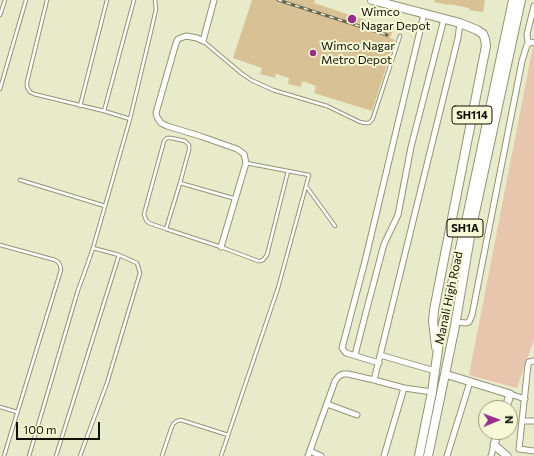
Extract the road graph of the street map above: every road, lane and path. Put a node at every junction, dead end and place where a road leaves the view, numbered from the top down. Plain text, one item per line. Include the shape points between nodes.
1 (5, 0) edge
2 (26, 0) edge
3 (47, 0) edge
4 (107, 0) edge
5 (134, 0) edge
6 (155, 0) edge
7 (214, 0) edge
8 (372, 0) edge
9 (513, 0) edge
10 (521, 0) edge
11 (534, 6) edge
12 (424, 14) junction
13 (0, 15) edge
14 (444, 19) junction
15 (460, 23) junction
16 (400, 36) dead end
17 (203, 41) junction
18 (531, 43) edge
19 (0, 89) edge
20 (80, 106) junction
21 (104, 111) junction
22 (130, 118) junction
23 (246, 163) junction
24 (288, 171) junction
25 (20, 180) dead end
26 (180, 183) junction
27 (306, 185) junction
28 (236, 199) junction
29 (105, 206) junction
30 (335, 226) dead end
31 (166, 229) junction
32 (0, 245) edge
33 (222, 247) junction
34 (92, 248) junction
35 (120, 255) junction
36 (437, 292) junction
37 (450, 296) junction
38 (434, 310) junction
39 (446, 313) junction
40 (455, 324) junction
41 (444, 325) junction
42 (356, 355) junction
43 (380, 355) junction
44 (438, 355) junction
45 (449, 357) junction
46 (379, 362) junction
47 (534, 362) edge
48 (435, 371) junction
49 (445, 374) junction
50 (374, 380) junction
51 (470, 382) junction
52 (404, 388) junction
53 (432, 392) junction
54 (510, 394) junction
55 (525, 399) junction
56 (508, 400) edge
57 (328, 404) junction
58 (0, 407) edge
59 (16, 412) junction
60 (357, 416) dead end
61 (522, 421) junction
62 (534, 421) edge
63 (228, 435) junction
64 (496, 440) edge
65 (494, 445) junction
66 (534, 450) edge
67 (309, 454) edge
68 (4, 456) edge
69 (29, 456) edge
70 (56, 456) edge
71 (80, 456) edge
72 (162, 456) edge
73 (221, 456) edge
74 (321, 456) edge
75 (384, 456) edge
76 (420, 456) edge
77 (428, 456) edge
78 (447, 456) edge
79 (491, 456) edge
80 (507, 456) edge

1 - 13 lane
2 - 19 lane
3 - 20 lane via 27,87 34,94
4 - 20 lane
5 - 21 lane
6 - 22 lane via 156,9
7 - 17 street
8 - 12 main road, SH114
9 - 37 main road, Manali High Road / SH1A
10 - 40 main road, Manali High Road / SH1A via 470,231
11 - 18 street via 527,34
12 - 14 main road, SH114
12 - 42 street via 365,261 342,345 344,351
14 - 15 main road, SH114
14 - 42 street via 411,147 398,215 384,244
15 - 36 main road, SH114 via 483,34 486,46
15 - 43 street
16 - 17 lane via 373,118 369,123 360,122 327,106 271,89 252,80
17 - 23 street via 186,36 178,39 156,113 157,117 167,126 241,152
18 - 40 street via 525,48 522,61 472,315 469,322
20 - 21 lane
21 - 22 lane
22 - 29 lane
23 - 24 lane
23 - 28 street
24 - 27 lane via 309,175
24 - 33 lane via 265,258 258,261
25 - 29 lane
26 - 28 lane
26 - 31 lane
26 - 31 lane via 189,145 185,141 167,138 164,141 144,214 149,223
27 - 30 lane
27 - 63 lane via 278,288
28 - 33 street
29 - 34 lane
31 - 33 lane
32 - 59 lane via 55,260 61,270
34 - 35 lane
34 - 69 lane
35 - 70 lane
35 - 71 lane via 137,263 140,273 107,383
36 - 37 main road
36 - 38 main road, SH114
37 - 39 main road, Manali High Road / SH1A
38 - 39 main road
38 - 44 main road via 435,344
39 - 41 main road, Manali High Road / SH1A
40 - 41 main road
40 - 45 main road, Manali High Road / SH1A
41 - 44 main road, Manali High Road / SH1A
42 - 46 street
43 - 46 street
43 - 48 street
44 - 45 main road
44 - 48 main road, Manali High Road / SH1A
45 - 49 main road, Manali High Road / SH1A
46 - 50 street
47 - 55 street via 529,362 528,365
48 - 53 main road, Manali High Road / SH1A
49 - 51 street
49 - 77 main road, Manali High Road / SH1A
50 - 52 street
50 - 57 street via 348,374 339,376
51 - 54 street
51 - 78 street
52 - 53 street
52 - 75 street
53 - 76 main road, Manali High Road / SH1A
54 - 55 street
54 - 56 street
55 - 61 street
57 - 60 street
57 - 67 street
58 - 59 lane
59 - 68 lane
61 - 62 street
61 - 66 street via 519,449
63 - 72 lane via 181,420 177,421 173,424
63 - 73 lane
64 - 65 street
65 - 79 street
65 - 80 street
67 - 74 street

